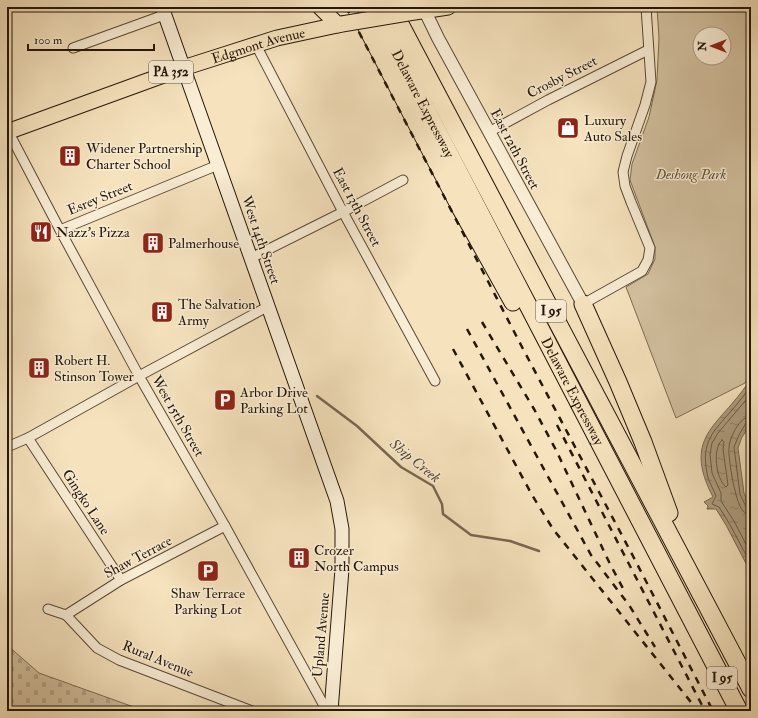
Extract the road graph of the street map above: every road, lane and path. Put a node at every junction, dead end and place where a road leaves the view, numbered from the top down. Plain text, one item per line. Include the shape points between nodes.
1 (320, 7) edge
2 (391, 7) edge
3 (448, 7) edge
4 (646, 7) edge
5 (424, 9) edge
6 (163, 11) edge
7 (368, 14) edge
8 (340, 25) junction
9 (256, 45) junction
10 (73, 48) dead end
11 (648, 50) junction
12 (183, 68) junction
13 (8, 131) edge
14 (489, 132) junction
15 (218, 165) junction
16 (402, 180) dead end
17 (343, 212) junction
18 (60, 230) junction
19 (251, 258) junction
20 (583, 304) junction
21 (267, 307) junction
22 (139, 376) junction
23 (435, 381) dead end
24 (309, 422) joint
25 (28, 438) junction
26 (7, 447) edge
27 (642, 525) junction
28 (225, 526) junction
29 (121, 580) junction
30 (48, 609) dead end
31 (712, 614) junction
32 (66, 615) junction
33 (751, 689) edge
34 (252, 711) edge
35 (327, 711) edge
36 (331, 711) edge
37 (739, 711) edge

1 - 8 main road
2 - 31 highway, Delaware Expressway / I 95
3 - 5 main road, Edgmont Avenue / PA 352
4 - 11 street
5 - 7 main road, Edgmont Avenue / PA 352, bridge via 408,13
5 - 14 street, East 12th Street
6 - 10 street
6 - 12 main road, West 14th Street
7 - 8 main road, Edgmont Avenue / PA 352, bridge
7 - 27 highway, Delaware Expressway / I 95
7 - 27 highway via 460,207 598,460
8 - 9 main road, Edgmont Avenue / PA 352
9 - 12 main road, Edgmont Avenue / PA 352
9 - 17 street, East 13th Street
11 - 14 street, Crosby Street
11 - 20 street via 651,82 623,172 625,186 650,248 648,260 642,271
12 - 13 main road, Edgmont Avenue / PA 352
12 - 15 main road, West 14th Street
13 - 18 street, West 15th Street
14 - 20 street, East 12th Street
15 - 18 street, Esrey Street
15 - 19 main road, West 14th Street
16 - 17 street
17 - 19 street
17 - 23 street, East 13th Street
18 - 22 street, West 15th Street
19 - 21 main road, West 14th Street
20 - 31 highway via 643,442 674,525
21 - 22 street
21 - 24 main road, West 14th Street
22 - 25 street
22 - 28 street, West 15th Street
24 - 36 main road, Upland Avenue via 335,493 342,529 342,569
25 - 26 street
25 - 29 street, Gingko Lane
27 - 37 highway, Delaware Expressway / I 95
28 - 29 street, Shaw Terrace
28 - 35 street, West 15th Street
29 - 32 street, Shaw Terrace
30 - 32 street
31 - 33 highway, Delaware Expressway / I 95
32 - 34 street, Rural Avenue via 97,648 119,660

